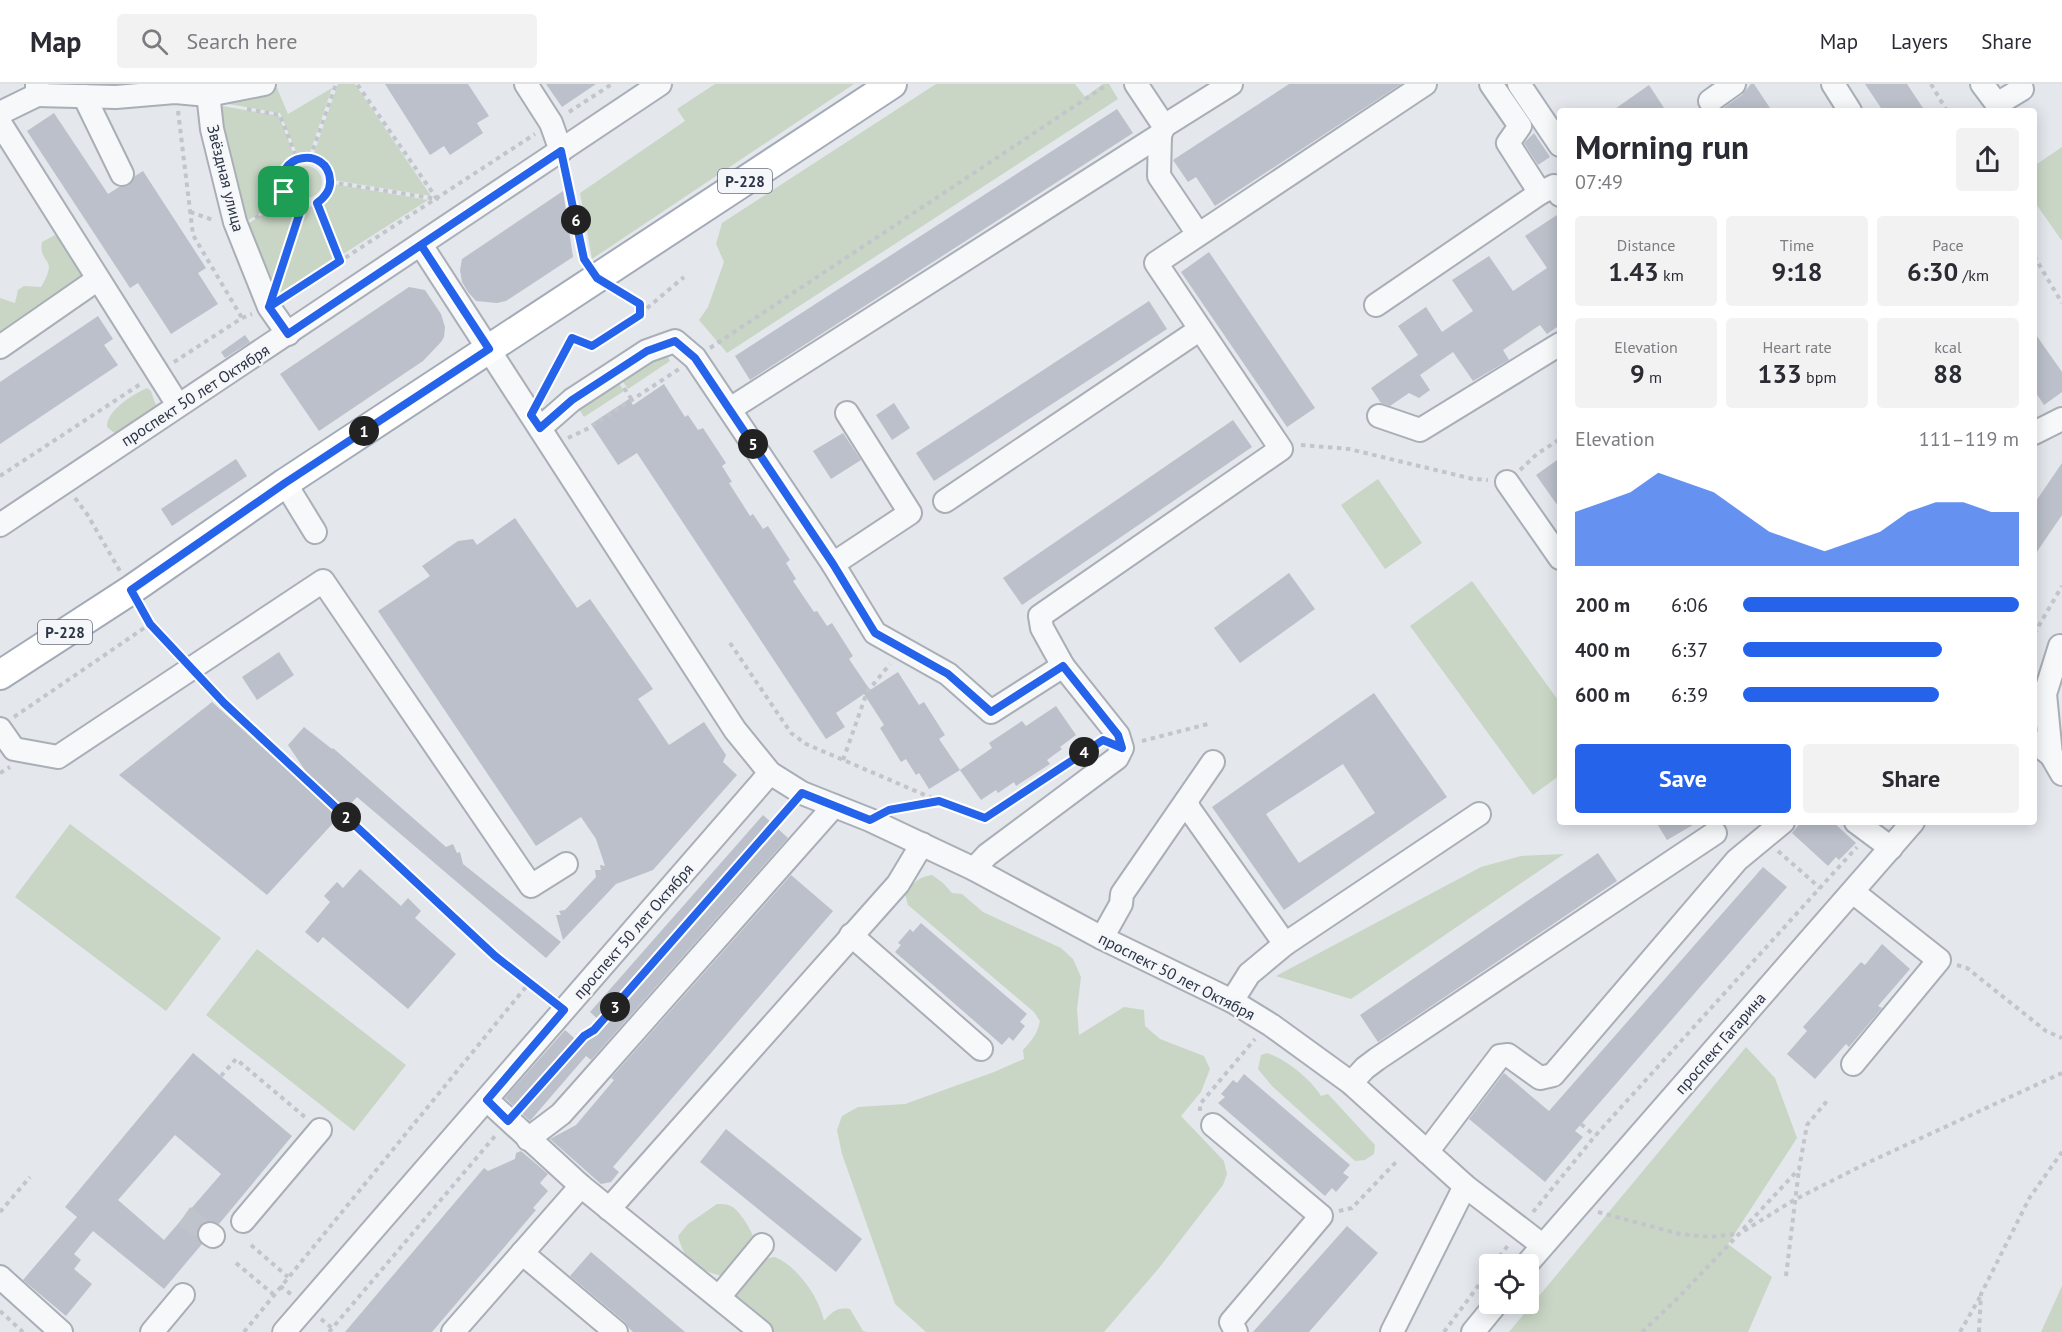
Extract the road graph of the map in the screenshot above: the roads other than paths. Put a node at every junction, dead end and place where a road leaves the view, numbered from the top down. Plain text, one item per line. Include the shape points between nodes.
1 (264, 84) edge
2 (526, 84) edge
3 (660, 84) edge
4 (892, 84) edge
5 (1136, 84) edge
6 (1231, 84) edge
7 (1425, 84) edge
8 (1491, 84) edge
9 (1519, 84) edge
10 (1734, 84) edge
11 (1833, 84) edge
12 (1982, 84) edge
13 (208, 89) edge
14 (2022, 89) dead end
15 (37, 90) edge
16 (84, 96) junction
17 (1710, 101) dead end
18 (1848, 108) edge
19 (0, 114) edge
20 (0, 123) edge
21 (1162, 130) junction
22 (1557, 141) edge
23 (561, 151) junction
24 (122, 174) dead end
25 (1550, 194) edge
26 (1198, 234) junction
27 (421, 245) junction
28 (98, 279) junction
29 (1376, 305) dead end
30 (1200, 330) junction
31 (288, 334) junction
32 (1557, 346) edge
33 (0, 347) edge
34 (489, 349) junction
35 (178, 405) junction
36 (730, 409) junction
37 (847, 413) dead end
38 (1379, 416) dead end
39 (2062, 419) edge
40 (535, 421) junction
41 (2037, 432) edge
42 (1507, 482) road end
43 (285, 483) junction
44 (945, 501) dead end
45 (0, 525) edge
46 (315, 532) dead end
47 (1557, 554) edge
48 (833, 564) junction
49 (2061, 645) edge
50 (1063, 666) junction
51 (0, 675) edge
52 (2037, 676) edge
53 (5, 725) edge
54 (2052, 752) edge
55 (1214, 770) dead end
56 (770, 773) junction
57 (834, 806) junction
58 (1188, 806) junction
59 (1479, 814) dead end
60 (1779, 825) edge
61 (1910, 825) edge
62 (1712, 827) edge
63 (1863, 827) edge
64 (922, 844) junction
65 (1891, 848) junction
66 (1737, 860) junction
67 (566, 864) dead end
68 (974, 869) junction
69 (1853, 892) junction
70 (851, 935) junction
71 (1102, 938) junction
72 (1285, 944) junction
73 (1232, 1001) junction
74 (981, 1048) dead end
75 (1853, 1064) dead end
76 (1351, 1083) junction
77 (487, 1100) junction
78 (1214, 1125) road end
79 (320, 1130) road end
80 (528, 1139) junction
81 (1427, 1152) junction
82 (580, 1186) junction
83 (1465, 1186) junction
84 (609, 1209) junction
85 (243, 1221) dead end
86 (762, 1245) dead end
87 (1542, 1245) junction
88 (522, 1253) junction
89 (1535, 1254) edge
90 (0, 1277) edge
91 (183, 1295) dead end
92 (719, 1298) junction
93 (1488, 1314) edge
94 (61, 1332) edge
95 (152, 1332) edge
96 (284, 1332) edge
97 (453, 1332) edge
98 (616, 1332) edge
99 (761, 1332) edge
100 (1236, 1332) edge
101 (1392, 1332) edge
102 (1473, 1332) edge

1 - 13 street
2 - 23 street via 551,123
3 - 23 street, проспект 50 лет Октября
4 - 34 main road, Р-228
5 - 21 street
6 - 21 street
7 - 26 street
8 - 25 street via 1520,126 1508,143
9 - 22 street
10 - 17 street
11 - 18 street
12 - 14 street via 1997,104
13 - 16 street
13 - 31 street, Звёздная улица via 212,129 235,222 269,307
15 - 16 street
15 - 19 street
16 - 24 street
20 - 28 street
21 - 26 street via 1159,176
21 - 36 street
23 - 27 street, проспект 50 лет Октября
25 - 29 street
26 - 30 street via 1156,262
27 - 31 street, проспект 50 лет Октября
27 - 34 street, проспект 50 лет Октября
28 - 33 street
28 - 35 street
30 - 44 street
30 - 50 street via 1281,449 1040,616 1042,628
31 - 35 street, проспект 50 лет Октября
32 - 38 street via 1420,430
34 - 40 street, проспект 50 лет Октября
34 - 43 main road, Р-228
35 - 45 street, проспект 50 лет Октября
36 - 40 street via 695,358 675,341 647,351
36 - 48 street
37 - 48 street via 910,513
39 - 41 street
40 - 56 street, проспект 50 лет Октября via 735,730
42 - 47 street
43 - 46 street
43 - 51 main road, Р-228
48 - 50 street via 875,633 948,674 991,712
49 - 52 street
49 - 54 street via 2045,694
50 - 68 street via 1118,735 1122,748 1117,758 987,855
53 - 67 street via 14,749 58,757 322,581 531,885
55 - 58 street
56 - 57 street, проспект 50 лет Октября via 802,793
56 - 77 street, проспект 50 лет Октября
57 - 64 street, проспект 50 лет Октября
57 - 80 street via 561,1114
58 - 71 street
58 - 72 street
59 - 72 street
60 - 66 street
61 - 65 street, проспект Гагарина
62 - 66 street
62 - 76 street via 1377,1059
63 - 65 street
64 - 68 street, проспект 50 лет Октября
64 - 70 street via 898,884
65 - 69 street, проспект Гагарина
66 - 81 street via 1553,1075 1539,1078 1508,1055 1500,1056
68 - 71 street, проспект 50 лет Октября
69 - 75 street via 1939,960
69 - 87 street, проспект Гагарина
70 - 74 street
70 - 84 street
71 - 73 street, проспект 50 лет Октября
72 - 73 street via 1249,974
73 - 76 street, проспект 50 лет Октября
76 - 81 street, проспект 50 лет Октября
77 - 80 street
77 - 96 street, проспект 50 лет Октября
78 - 100 street via 1321,1216 1232,1322
79 - 85 street
80 - 82 street
81 - 83 street, проспект 50 лет Октября
82 - 84 street
82 - 88 street
83 - 87 street, проспект 50 лет Октября
83 - 101 street
84 - 92 street
86 - 92 street
87 - 89 street, проспект Гагарина
88 - 97 street
88 - 98 street
90 - 94 street
91 - 95 street
92 - 99 street
93 - 102 street

